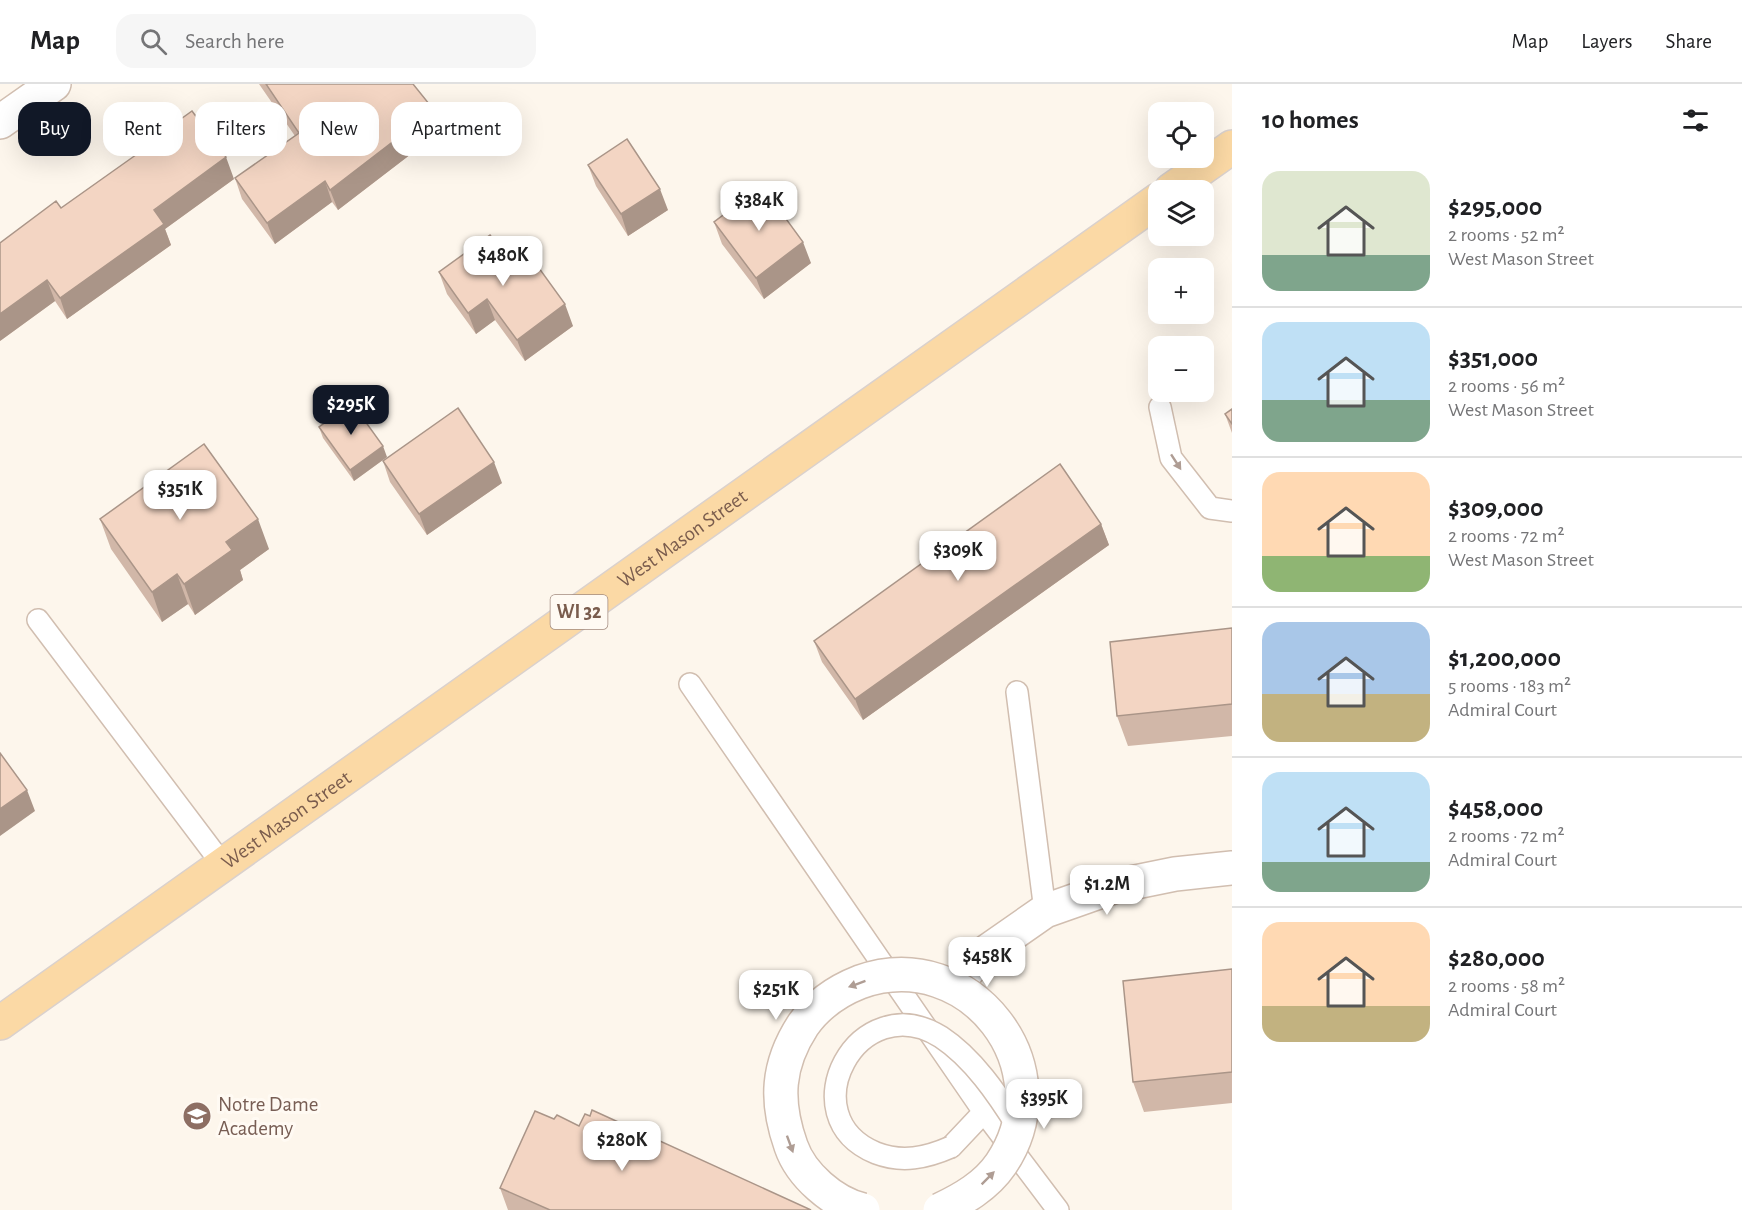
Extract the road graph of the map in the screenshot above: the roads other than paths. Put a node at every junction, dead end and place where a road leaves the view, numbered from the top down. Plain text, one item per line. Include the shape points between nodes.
1 (54, 84) edge
2 (0, 122) edge
3 (1232, 147) edge
4 (1185, 180) edge
5 (1148, 207) edge
6 (1160, 407) dead end
7 (1232, 511) edge
8 (38, 620) dead end
9 (690, 684) dead end
10 (1017, 692) dead end
11 (223, 866) junction
12 (1232, 868) edge
13 (1045, 911) junction
14 (955, 986) junction
15 (0, 1023) edge
16 (984, 1112) junction
17 (1019, 1127) junction
18 (863, 1210) edge
19 (940, 1210) edge
20 (1058, 1210) edge

1 - 2 street
3 - 4 main road
5 - 11 main road, West Mason Street / WI 32
6 -> 7 lane via 1171,458 1210,508
8 - 11 lane
9 - 16 lane
10 - 13 lane
11 - 15 main road, West Mason Street / WI 32
12 - 13 street via 1116,886
13 - 14 street via 979,957
14 - 17 street, bridge via 988,1011 1012,1045 1022,1086
14 -> 18 street, bridge via 918,975 880,975 843,989 812,1012 791,1044 780,1082 782,1120 795,1157 820,1187
16 - 17 lane, bridge via 951,1147 927,1157 901,1159 866,1148 848,1133 838,1116 836,1081 856,1044 873,1031 892,1024 913,1027 940,1036 964,1056
16 - 20 lane
19 -> 17 street, bridge via 971,1194 1001,1165

